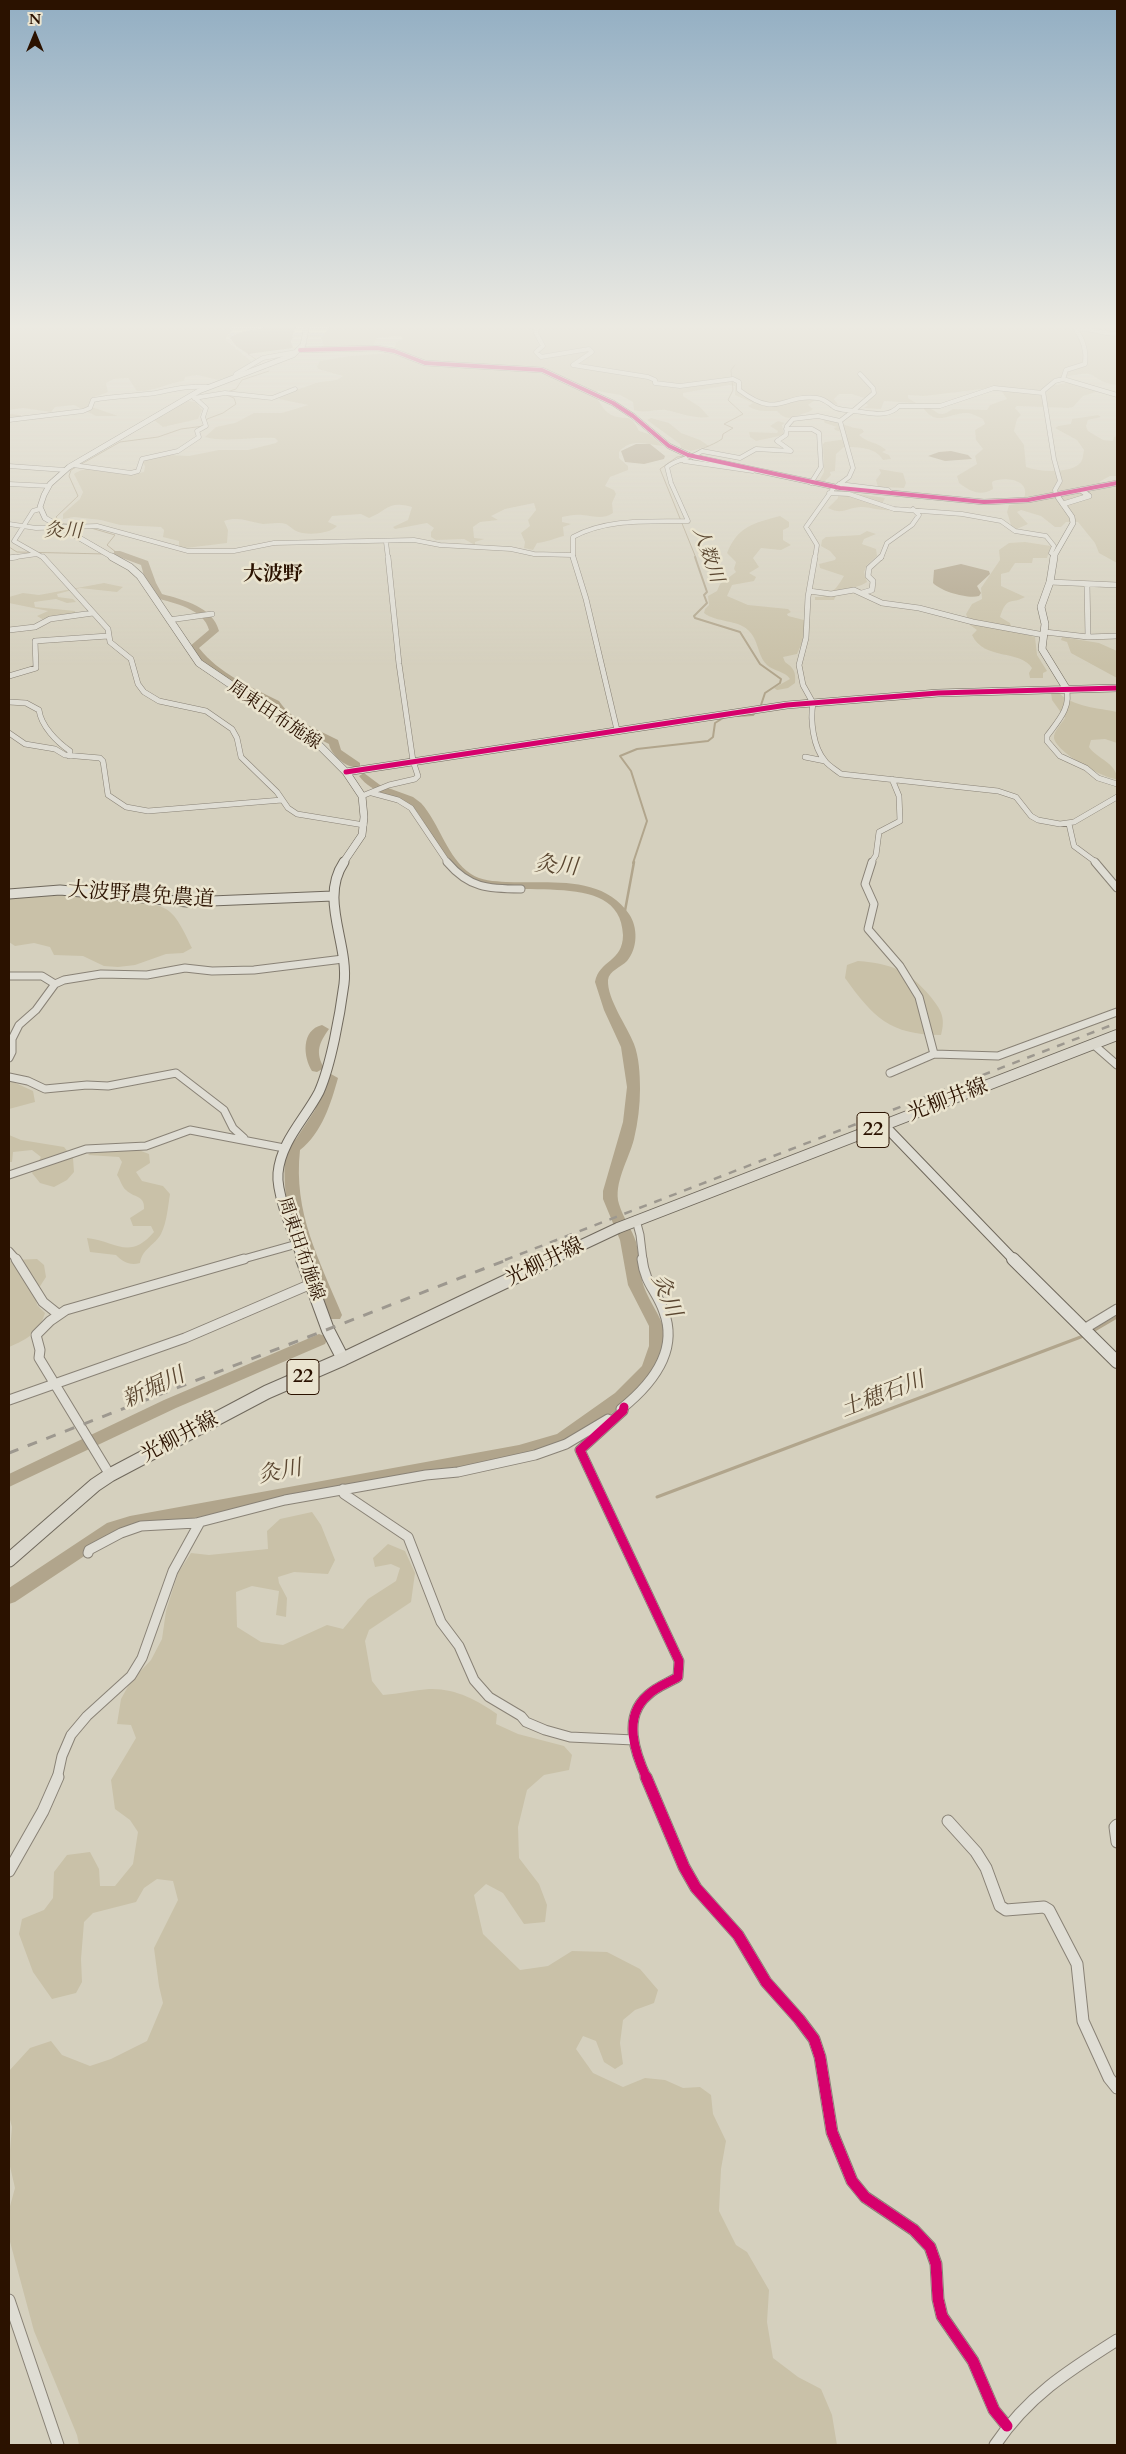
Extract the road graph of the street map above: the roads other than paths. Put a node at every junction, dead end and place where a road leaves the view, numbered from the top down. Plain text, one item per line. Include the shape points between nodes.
1 (120, 439) edge
2 (198, 439) edge
3 (660, 439) edge
4 (781, 439) edge
5 (818, 439) edge
6 (845, 439) edge
7 (1050, 439) edge
8 (680, 459) junction
9 (76, 465) junction
10 (9, 466) edge
11 (65, 470) junction
12 (753, 471) junction
13 (812, 483) junction
14 (1117, 483) edge
15 (9, 484) edge
16 (49, 486) junction
17 (836, 486) junction
18 (1081, 490) junction
19 (829, 493) junction
20 (891, 494) junction
21 (1057, 495) joint
22 (1063, 504) junction
23 (40, 509) junction
24 (913, 509) junction
25 (9, 524) edge
26 (56, 526) junction
27 (24, 527) junction
28 (386, 542) junction
29 (35, 553) junction
30 (1055, 554) junction
31 (572, 555) junction
32 (9, 558) edge
33 (1050, 582) junction
34 (1087, 584) junction
35 (1117, 585) edge
36 (809, 591) junction
37 (862, 593) junction
38 (93, 613) junction
39 (211, 614) dead end
40 (169, 620) junction
41 (35, 627) junction
42 (9, 630) edge
43 (1045, 634) junction
44 (108, 636) junction
45 (1117, 636) edge
46 (1088, 637) junction
47 (35, 641) junction
48 (9, 676) edge
49 (1066, 688) junction
50 (1117, 688) edge
51 (9, 702) edge
52 (813, 703) junction
53 (617, 730) junction
54 (9, 733) edge
55 (69, 756) junction
56 (805, 757) dead end
57 (414, 761) junction
58 (825, 761) junction
59 (346, 772) junction
60 (892, 779) junction
61 (1117, 784) edge
62 (373, 792) junction
63 (362, 796) junction
64 (1117, 797) edge
65 (282, 800) junction
66 (1069, 824) junction
67 (364, 825) junction
68 (1117, 888) edge
69 (521, 889) dead end
70 (9, 894) edge
71 (333, 896) junction
72 (343, 959) junction
73 (9, 976) edge
74 (55, 984) junction
75 (1117, 1012) edge
76 (1117, 1035) edge
77 (1093, 1044) junction
78 (934, 1054) junction
79 (9, 1058) edge
80 (1117, 1065) edge
81 (890, 1072) dead end
82 (9, 1077) edge
83 (884, 1125) junction
84 (245, 1139) junction
85 (284, 1148) junction
86 (9, 1175) edge
87 (627, 1224) junction
88 (297, 1244) junction
89 (9, 1251) edge
90 (311, 1284) junction
91 (1117, 1309) edge
92 (58, 1314) junction
93 (1084, 1329) junction
94 (343, 1360) junction
95 (1117, 1362) edge
96 (55, 1383) junction
97 (9, 1400) edge
98 (624, 1407) junction
99 (110, 1475) junction
100 (342, 1489) junction
101 (200, 1522) junction
102 (88, 1553) dead end
103 (9, 1560) edge
104 (634, 1740) junction
105 (948, 1821) dead end
106 (1117, 1826) edge
107 (1117, 1842) edge
108 (9, 1871) edge
109 (1117, 2088) edge
110 (9, 2300) edge
111 (1117, 2340) edge
112 (1007, 2426) junction
113 (58, 2445) edge
114 (995, 2445) edge

1 - 9 street
2 - 9 street via 178,451 142,458 136,473
3 - 12 street via 691,456
4 - 8 street via 777,441 791,451 756,449 738,458 706,450 694,457
5 - 13 street via 821,467
6 - 17 street via 853,465 849,477
7 - 21 street via 1060,481 1054,490
8 - 12 street
8 - 31 street via 666,470 688,521 596,527 574,537
9 - 11 street
10 - 11 street
11 - 16 street
12 - 13 street
13 - 20 street
14 - 18 street
15 - 16 street
16 - 23 street via 40,502
17 - 19 street
17 - 20 street via 888,490
18 - 20 street via 1004,502
18 - 22 street via 1089,496
19 - 24 street via 849,494 886,507
19 - 36 street via 806,527 817,545
21 - 22 street
22 - 30 street via 1073,523
23 - 26 street, 周東田布施線 via 45,518
23 - 27 street via 33,511
24 - 30 street via 1002,521 1015,531 1046,536 1054,546 1051,553
24 - 37 street via 919,515 912,525 887,543 882,557 869,568 872,590
25 - 27 street
26 - 27 street
26 - 28 street via 97,526 188,551 234,551 274,542
26 - 40 street, 周東田布施線 via 130,567 140,576
27 - 29 street via 14,541
28 - 31 street via 414,540 534,554
28 - 57 street via 399,664
29 - 32 street
29 - 38 street via 46,560
30 - 33 street
31 - 53 street via 586,599
33 - 34 street
33 - 43 street via 1041,607
34 - 35 street
34 - 46 street
36 - 37 street via 831,594 850,590
36 - 52 street via 806,638 799,665 803,685
37 - 43 street via 882,603
38 - 41 street via 50,620
38 - 44 street via 108,629
39 - 40 street
40 - 59 street, 周東田布施線 via 204,668 316,742
41 - 42 street
41 - 47 street
43 - 46 street
43 - 49 street via 1042,649
44 - 47 street
44 - 65 street via 110,642 131,660 138,684 152,698 206,711 232,729 241,757
45 - 46 street
47 - 48 street via 36,668 25,674
49 - 50 street
49 - 52 street via 938,692
49 - 61 street via 1068,695 1064,712 1047,736 1047,741 1060,756 1079,764 1098,778
51 - 55 street via 26,703 39,710 40,718 54,738 70,751
52 - 53 street
52 - 58 street via 810,718
53 - 57 street
54 - 55 street via 25,744 55,749
55 - 65 street via 100,758 108,796 140,811
56 - 58 street
57 - 59 street
57 - 62 street via 418,777
58 - 60 street via 838,774
59 - 63 street, 周東田布施線
60 - 66 street via 998,791 1016,797 1038,820
60 - 78 street via 899,796 901,816 896,824 879,832 876,855 865,877 874,904 868,929 900,966 919,997
62 - 63 street
62 - 69 street via 411,808 442,858 463,880 480,887
63 - 67 street, 周東田布施線
64 - 66 street
65 - 67 street via 288,808 301,815
66 - 68 street via 1074,846 1086,853
67 - 71 street, 周東田布施線 via 358,844 338,871
70 - 71 street, 大波野農免農道 via 60,890 187,902
71 - 72 street, 周東田布施線
72 - 74 street via 254,970 185,968 147,976 101,974
72 - 85 street, 周東田布施線 via 343,997 324,1081
73 - 74 street via 42,976
74 - 79 street via 36,1010 19,1025 12,1039
75 - 78 street via 998,1056
76 - 77 main road, 光柳井線 / 22
77 - 80 street
77 - 83 main road, 光柳井線 / 22
78 - 81 street
82 - 84 street via 28,1081 45,1090 108,1086 176,1073 224,1110 233,1128
83 - 87 main road, 光柳井線 / 22
83 - 93 street
84 - 85 street
84 - 86 street via 190,1130 146,1146 86,1149
85 - 88 street, 周東田布施線 via 278,1174 279,1186
87 - 94 main road, 光柳井線 / 22
87 - 98 street via 640,1230 647,1281 664,1311 670,1334 666,1352 654,1377
88 - 90 street, 周東田布施線
88 - 92 street
89 - 92 street via 44,1305
90 - 94 street, 周東田布施線
90 - 96 street via 186,1338
91 - 93 street
92 - 96 street via 36,1335 39,1358
93 - 95 street
94 - 99 main road, 光柳井線 / 22 via 267,1392
96 - 97 street
96 - 99 street
98 - 100 street via 570,1443 540,1454 443,1475
98 - 104 street via 580,1450 679,1661 678,1677 655,1687 643,1699 635,1714
99 - 103 main road, 光柳井線 / 22
100 - 101 street via 271,1502
100 - 104 street via 344,1494 408,1537 441,1622 459,1646 474,1680 489,1697 526,1722 570,1737
101 - 102 street via 138,1527 119,1532
101 - 108 street via 173,1570 142,1658 130,1676 71,1735 53,1788
104 - 112 street via 640,1766 696,1888 736,1933 761,1975 814,2039 820,2056 828,2116 847,2170 863,2194 919,2233 929,2246 937,2263 942,2316 950,2332 968,2353 997,2418
105 - 109 street via 986,1868 1000,1906 1006,1910 1044,1906 1049,1910 1076,1964 1083,2020 1094,2048
106 - 107 street via 1114,1827
110 - 113 street
111 - 112 street via 1049,2383
112 - 114 street

